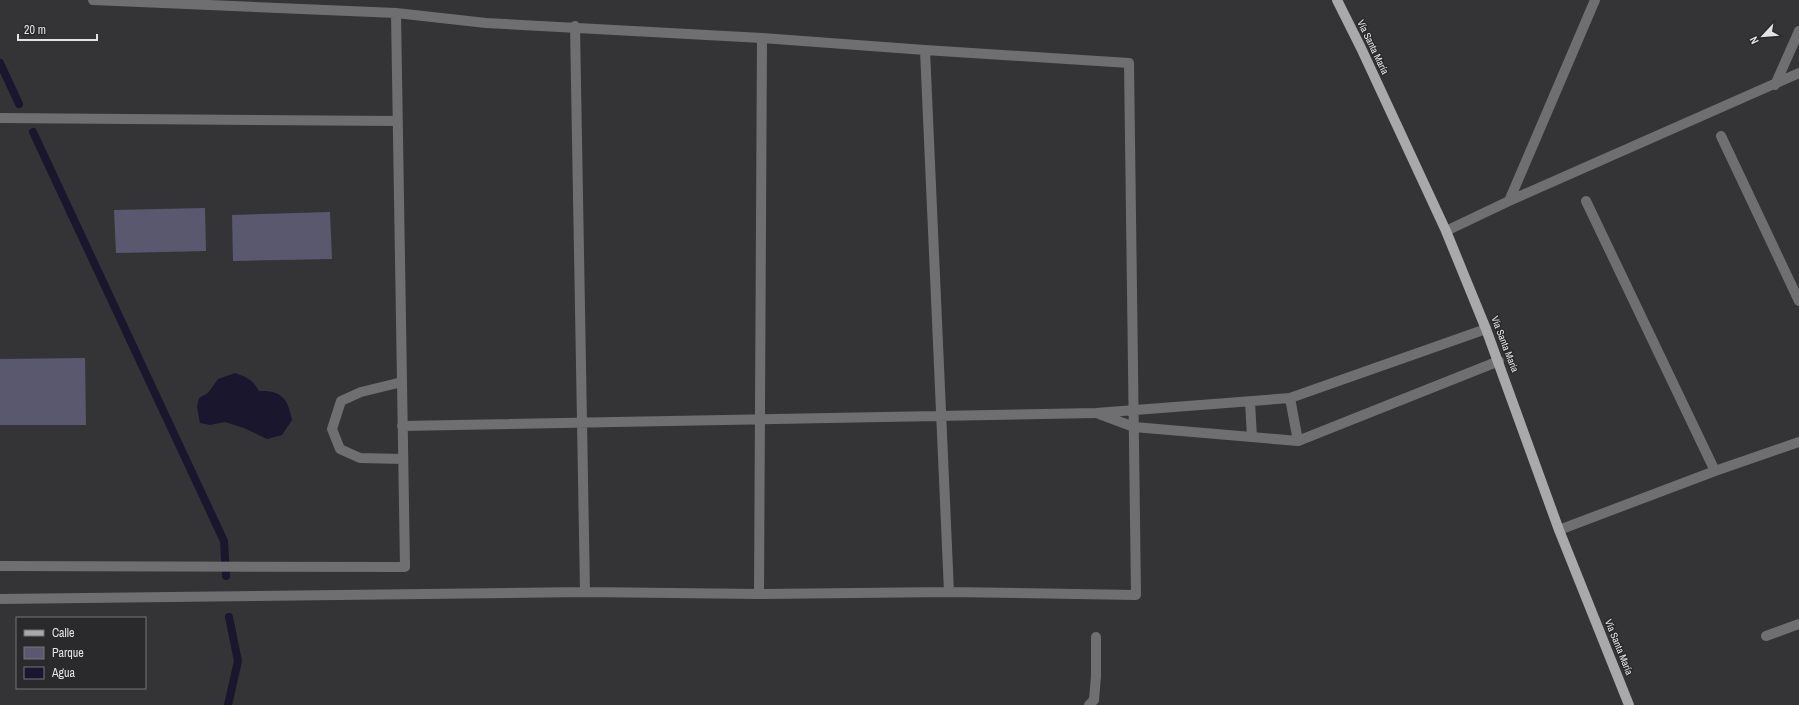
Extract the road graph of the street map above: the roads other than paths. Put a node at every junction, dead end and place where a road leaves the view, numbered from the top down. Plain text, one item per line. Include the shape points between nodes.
1 (93, 0) edge
2 (1336, 0) edge
3 (1595, 0) edge
4 (396, 13) junction
5 (575, 26) junction
6 (1799, 31) edge
7 (762, 38) junction
8 (925, 50) junction
9 (1799, 74) edge
10 (1775, 85) junction
11 (0, 118) edge
12 (398, 121) junction
13 (1721, 136) dead end
14 (1509, 201) junction
15 (1586, 202) dead end
16 (1446, 231) junction
17 (1799, 301) edge
18 (1486, 329) junction
19 (1499, 361) junction
20 (402, 382) junction
21 (1290, 398) junction
22 (1250, 402) junction
23 (1134, 410) junction
24 (1096, 413) junction
25 (941, 416) junction
26 (760, 419) junction
27 (583, 422) junction
28 (402, 426) junction
29 (1134, 427) junction
30 (1252, 437) junction
31 (1298, 441) junction
32 (1799, 442) edge
33 (403, 459) junction
34 (1715, 471) junction
35 (1559, 530) junction
36 (0, 566) edge
37 (585, 592) junction
38 (949, 592) junction
39 (759, 594) junction
40 (0, 599) edge
41 (1799, 624) edge
42 (1766, 636) dead end
43 (1096, 637) dead end
44 (1089, 705) edge
45 (1629, 705) edge

1 - 4 street
2 - 16 main road, Vía Santa María
3 - 14 street
4 - 5 street via 486,23
4 - 12 street
5 - 7 street
5 - 27 street
6 - 10 street
7 - 8 street
7 - 26 street
8 - 23 street via 1129,63
8 - 25 street
9 - 10 street
10 - 14 street
11 - 12 street
12 - 20 street
13 - 17 street
14 - 16 street
15 - 34 street
16 - 18 main road, Vía Santa María
18 - 19 main road, Vía Santa María
18 - 21 street
19 - 31 street
19 - 35 main road, Vía Santa María
20 - 28 street
20 - 33 street via 361,392 341,401 332,429 340,449 360,458
21 - 22 street
21 - 31 street
22 - 23 street
22 - 30 street
23 - 24 street
23 - 29 street
24 - 25 street
24 - 29 street
25 - 26 street
25 - 38 street
26 - 27 street
26 - 39 street
27 - 28 street
27 - 37 street
28 - 33 street
29 - 30 street
29 - 38 street via 1136,595
30 - 31 street
32 - 34 street
33 - 36 street via 405,567
34 - 35 street
35 - 45 main road, Vía Santa María
37 - 39 street
37 - 40 street
38 - 39 street
41 - 42 street
43 - 44 street via 1094,700

